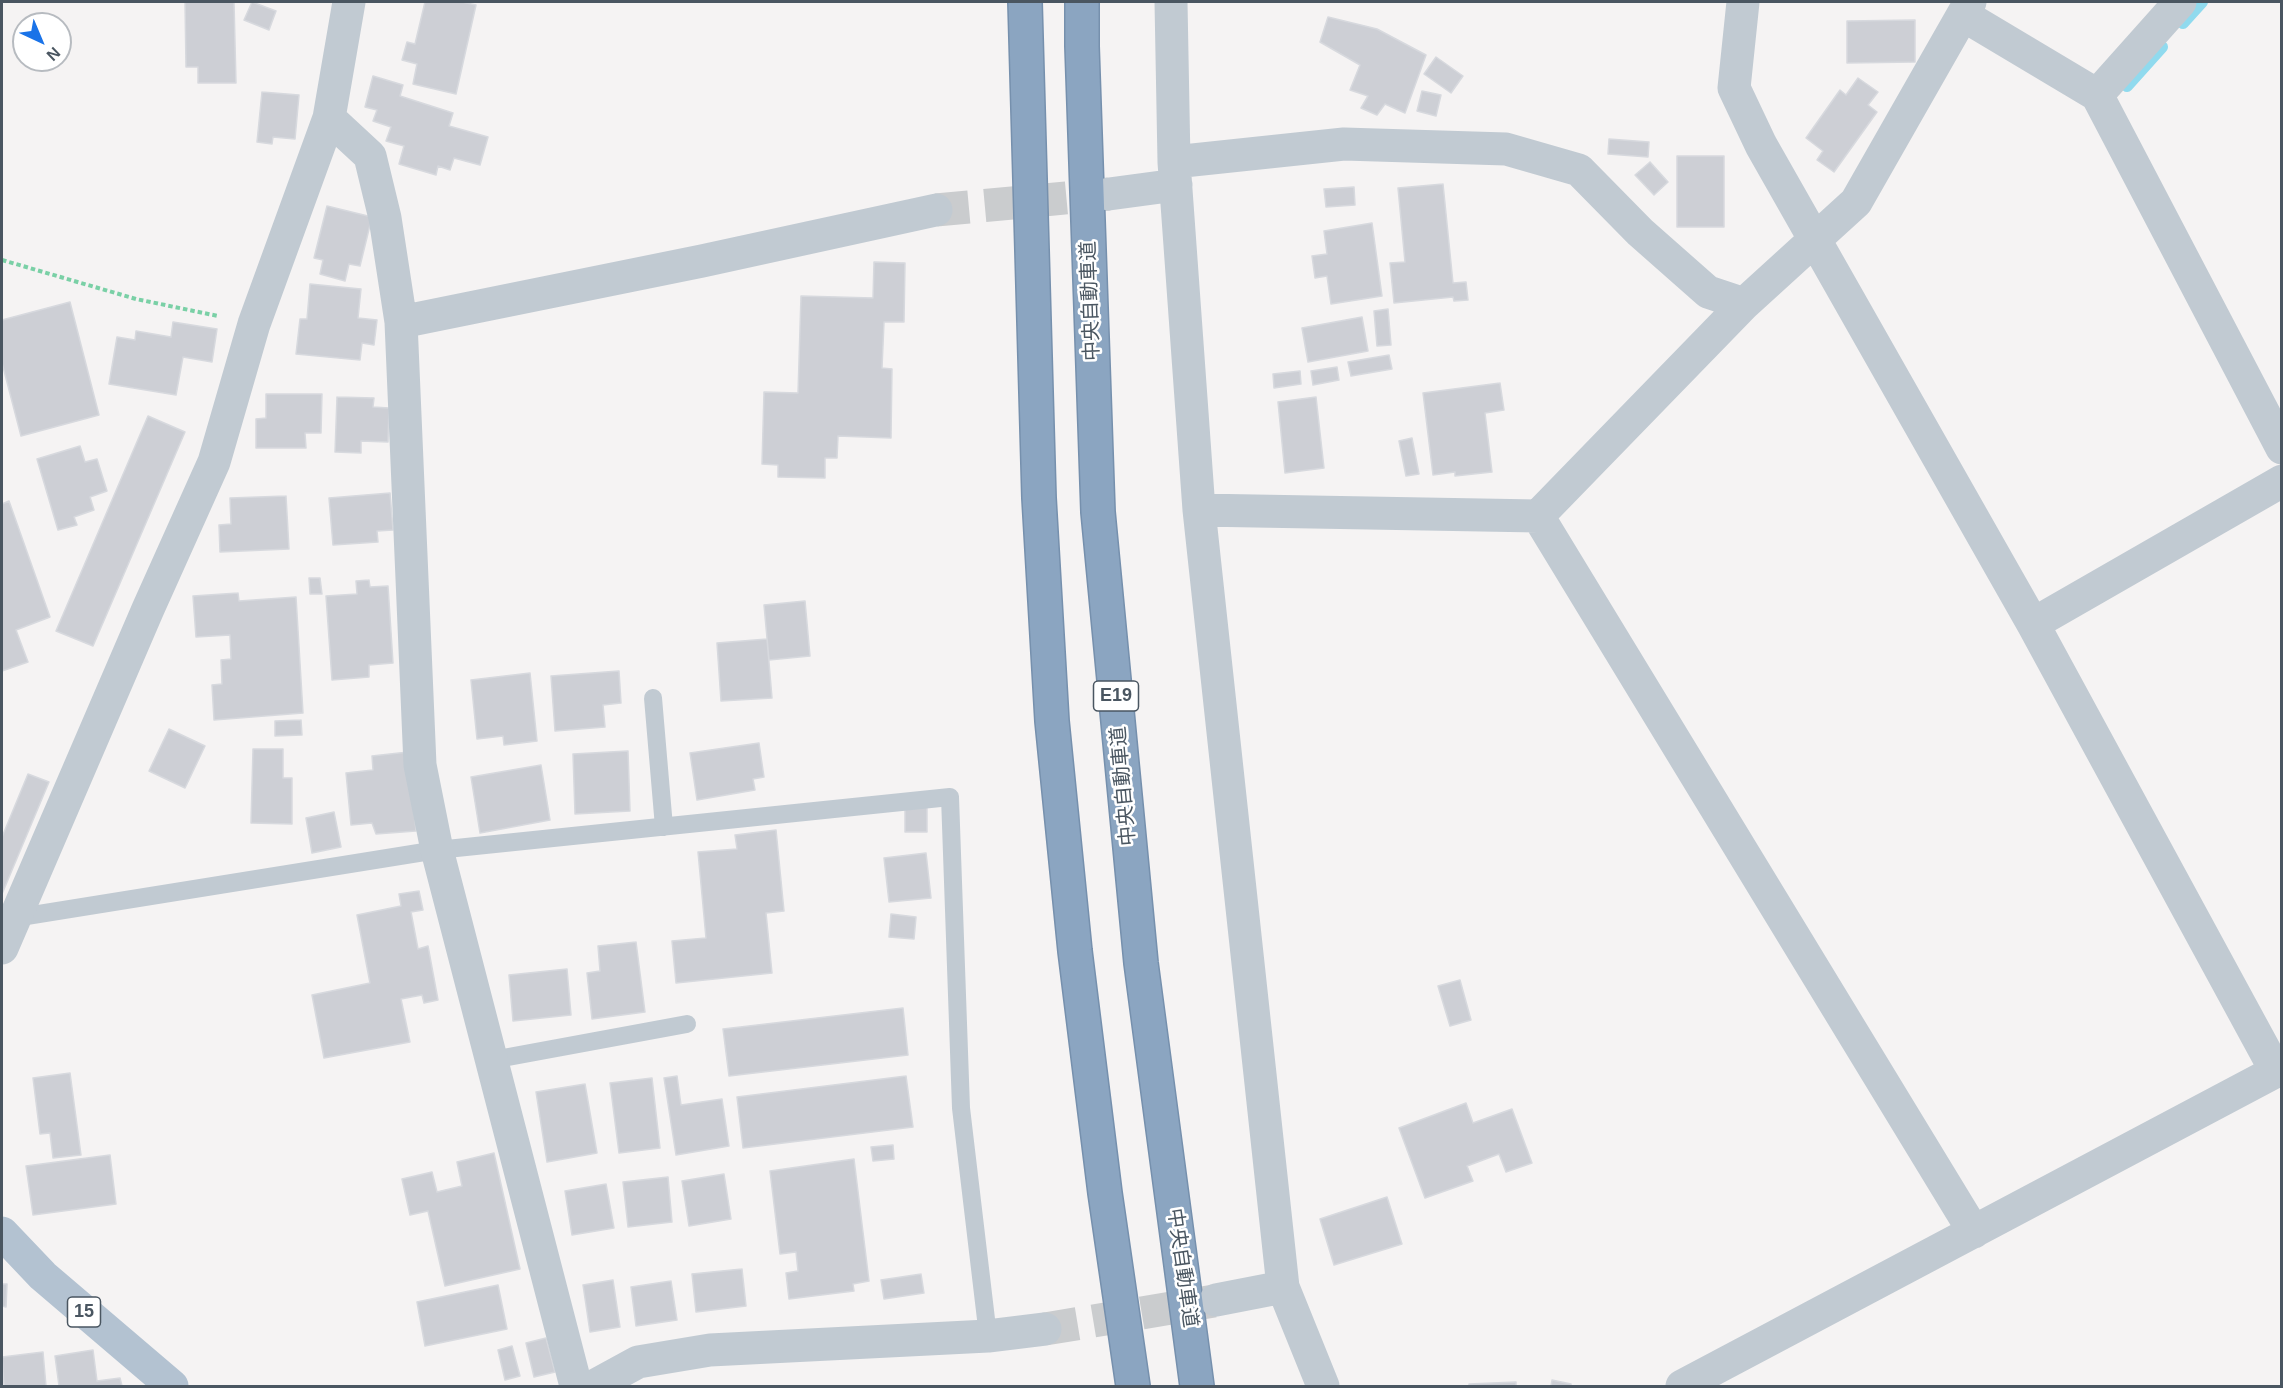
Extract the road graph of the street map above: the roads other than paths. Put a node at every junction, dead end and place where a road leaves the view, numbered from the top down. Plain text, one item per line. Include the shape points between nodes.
1 (349, 2) edge
2 (1025, 2) edge
3 (1082, 2) edge
4 (1171, 2) edge
5 (1743, 2) edge
6 (2180, 2) edge
7 (1967, 8) edge
8 (2097, 95) junction
9 (329, 118) junction
10 (1175, 173) junction
11 (1109, 194) tunnel mouth
12 (936, 210) tunnel mouth
13 (1817, 240) junction
14 (1744, 304) junction
15 (401, 322) junction
16 (2282, 448) edge
17 (2282, 481) edge
18 (1199, 510) junction
19 (1538, 516) junction
20 (2033, 624) junction
21 (653, 698) dead end
22 (664, 827) junction
23 (437, 850) junction
24 (14, 918) junction
25 (2, 948) edge
26 (687, 1024) dead end
27 (492, 1060) junction
28 (2279, 1070) edge
29 (1974, 1232) junction
30 (2, 1233) edge
31 (1283, 1287) junction
32 (1216, 1300) tunnel mouth
33 (1045, 1329) tunnel mouth
34 (988, 1336) junction
35 (172, 1386) edge
36 (576, 1386) edge
37 (594, 1386) edge
38 (1133, 1386) edge
39 (1197, 1386) edge
40 (1323, 1386) edge
41 (1682, 1386) edge

1 - 9 street
2 - 38 highway via 1039,498 1052,721 1076,962
3 - 39 highway, 中央自動車道 / E19 via 1098,512 1141,963
4 - 10 street
5 - 13 street via 1734,88 1761,145
6 - 8 street
7 - 8 street
7 - 13 street via 1856,202
8 - 16 street
9 - 15 street via 370,156 385,218
9 - 24 street via 254,324 214,462
10 - 11 street
10 - 14 street via 1344,144 1506,149 1579,170 1640,232 1708,292
10 - 18 street
12 - 15 street
13 - 14 street
13 - 20 street
14 - 19 street
15 - 23 street via 420,765
17 - 20 street
18 - 19 street
18 - 31 street
19 - 29 street
20 - 28 street
21 - 22 lane
22 - 23 lane
22 - 34 lane via 950,797 961,1108
23 - 24 lane
23 - 27 street
24 - 25 street
26 - 27 lane
27 - 36 street
28 - 29 street
29 - 41 street
30 - 35 main road, 15 via 43,1276
31 - 32 street
31 - 40 street
33 - 34 street
34 - 37 street via 710,1350 638,1362

